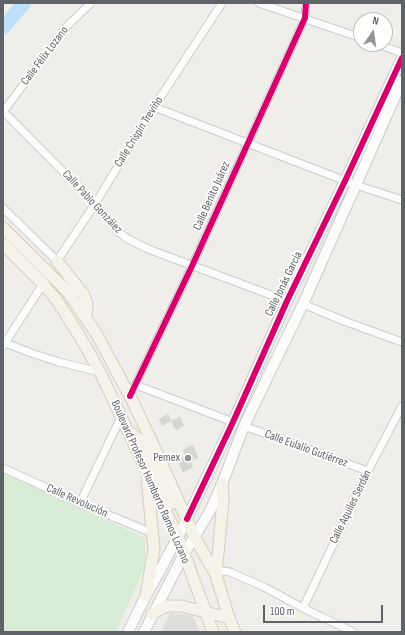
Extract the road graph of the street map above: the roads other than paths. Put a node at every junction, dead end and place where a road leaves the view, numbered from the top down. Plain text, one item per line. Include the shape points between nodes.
1 (91, 3) edge
2 (222, 3) edge
3 (259, 3) edge
4 (306, 3) edge
5 (305, 18) junction
6 (353, 35) edge
7 (402, 58) edge
8 (402, 81) edge
9 (154, 107) junction
10 (3, 112) edge
11 (248, 143) junction
12 (345, 181) junction
13 (356, 185) junction
14 (402, 200) edge
15 (96, 204) junction
16 (3, 208) edge
17 (3, 228) edge
18 (3, 244) edge
19 (3, 249) edge
20 (16, 256) junction
21 (57, 261) junction
22 (192, 266) junction
23 (43, 284) junction
24 (287, 301) junction
25 (303, 304) junction
26 (86, 318) junction
27 (402, 342) edge
28 (4, 343) edge
29 (100, 372) junction
30 (131, 391) junction
31 (402, 406) edge
32 (122, 417) junction
33 (233, 422) junction
34 (244, 426) junction
35 (129, 432) junction
36 (3, 468) edge
37 (147, 470) junction
38 (368, 471) junction
39 (222, 484) junction
40 (80, 503) junction
41 (184, 514) junction
42 (152, 533) junction
43 (194, 536) junction
44 (178, 537) junction
45 (184, 554) junction
46 (216, 576) junction
47 (146, 595) junction
48 (303, 608) junction
49 (206, 613) junction
50 (152, 614) junction
51 (228, 618) junction
52 (128, 632) edge
53 (144, 632) edge
54 (213, 632) edge
55 (235, 632) edge
56 (353, 632) edge

1 - 10 street, Calle Félix Lozano via 67,26
2 - 9 street, Calle Crispín Treviño
3 - 5 street
4 - 5 street, Calle Benito Juárez
5 - 6 street
5 - 11 street, Calle Benito Juárez
7 - 12 street, Calle Jonás García
8 - 13 street, Calle Jonás García
9 - 11 street
9 - 15 street, Calle Crispín Treviño
10 - 15 street, Calle Pablo González
11 - 12 street
11 - 22 street, Calle Benito Juárez
12 - 13 street
12 - 24 street, Calle Jonás García
13 - 14 street
13 - 25 street, Calle Jonás García
15 - 21 street, Calle Crispín Treviño
15 - 22 street, Calle Pablo González via 126,238
16 - 21 street
17 - 26 main road, Boulevard Profesor Humberto Ramos Lozano via 67,291
18 - 20 main road, Boulevard Profesor Humberto Ramos Lozano
19 - 20 street
20 - 23 main road, Boulevard Profesor Humberto Ramos Lozano
21 - 26 main road via 84,295 87,305
22 - 24 street, Calle Pablo González
22 - 30 street, Calle Benito Juárez
23 - 28 street
23 - 29 main road, Boulevard Profesor Humberto Ramos Lozano via 67,316
24 - 33 street, Calle Jonás García
25 - 27 street
25 - 34 street, Calle Jonás García
26 - 30 main road, Boulevard Profesor Humberto Ramos Lozano
28 - 29 street via 31,354
29 - 30 main road via 115,377
29 - 32 main road, Boulevard Profesor Humberto Ramos Lozano
30 - 33 street
30 - 41 main road, Boulevard Profesor Humberto Ramos Lozano
31 - 38 street, Calle Aquiles Serdán
32 - 35 main road, Boulevard Profesor Humberto Ramos Lozano
32 - 40 street
33 - 41 street, Calle Jonás García
34 - 38 street, Calle Eulalio Gutiérrez
34 - 39 street, Calle Jonás García
35 - 37 main road, Boulevard Profesor Humberto Ramos Lozano
35 - 41 main road via 145,444 170,503
36 - 40 street, Calle Revolución
37 - 42 main road
37 - 44 main road, Boulevard Profesor Humberto Ramos Lozano
38 - 48 street, Calle Aquiles Serdán
39 - 43 street, Calle Jonás García via 210,511
39 - 46 main road via 223,501
40 - 42 street, Calle Revolución
41 - 43 main road, Boulevard Profesor Humberto Ramos Lozano
41 - 44 street, Calle Jonás García
42 - 47 main road via 154,549
43 - 45 street, Calle Jonás García
43 - 46 main road, Boulevard Profesor Humberto Ramos Lozano
44 - 45 main road, Boulevard Profesor Humberto Ramos Lozano
44 - 47 street, Calle Jonás García
45 - 49 main road, Boulevard Profesor Humberto Ramos Lozano
45 - 50 street, Calle Jonás García
46 - 48 street via 219,572 230,572
46 - 51 main road, Boulevard Profesor Humberto Ramos Lozano
47 - 52 street, Calle Jonás García
48 - 56 street
49 - 50 main road via 188,607 174,606 162,608
49 - 51 main road
49 - 54 main road, Boulevard Profesor Humberto Ramos Lozano
50 - 53 street, Calle Jonás García
51 - 55 main road, Boulevard Profesor Humberto Ramos Lozano

